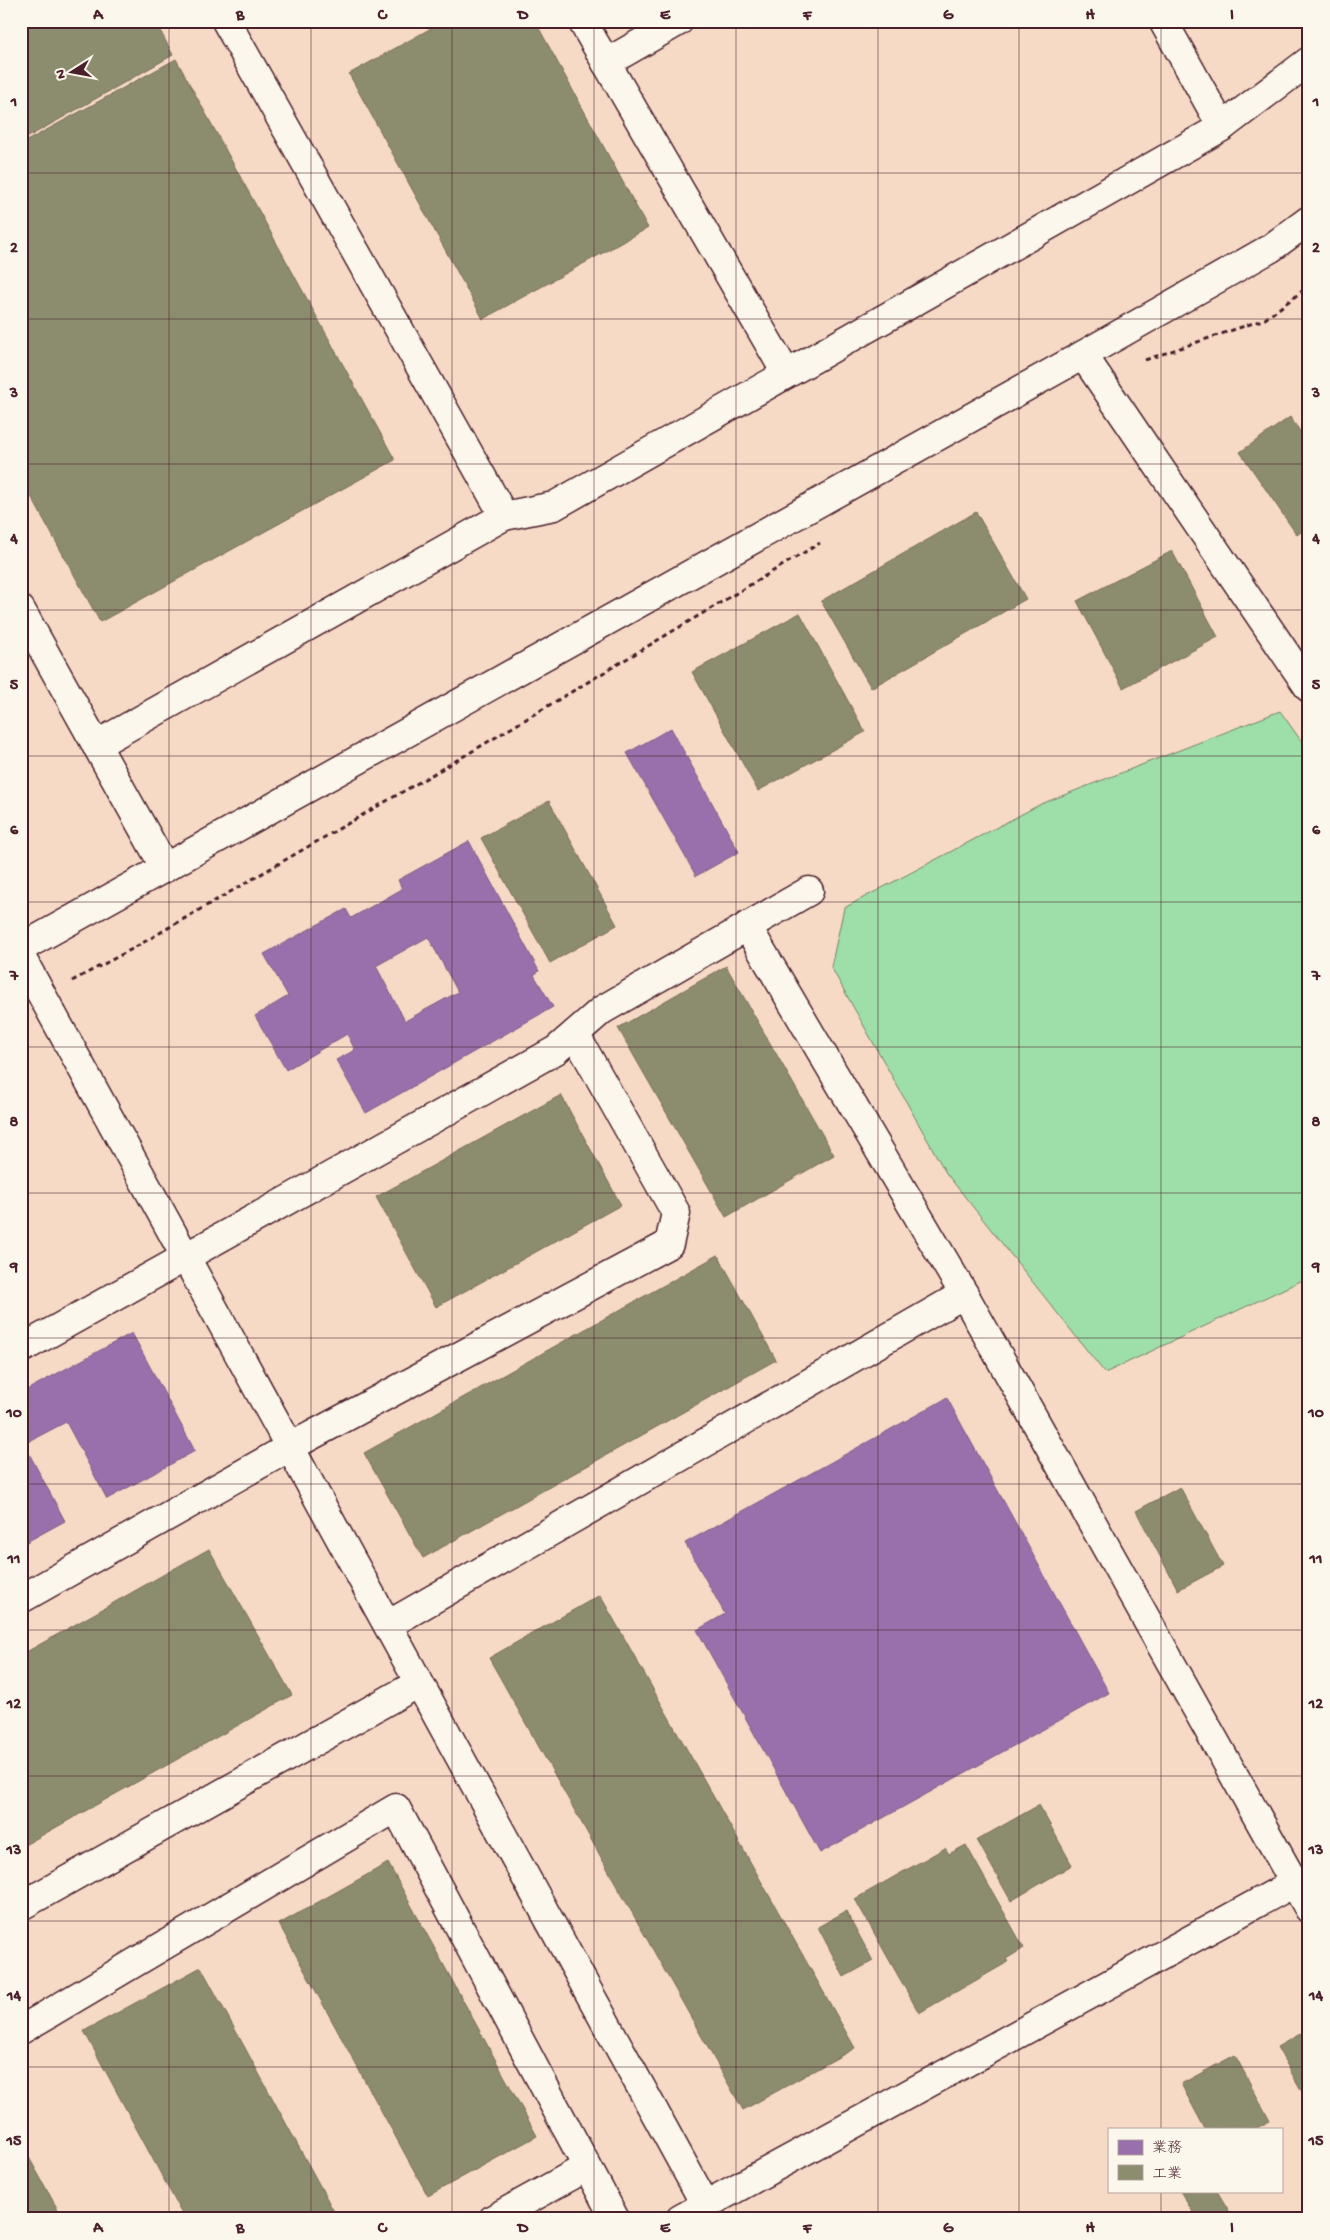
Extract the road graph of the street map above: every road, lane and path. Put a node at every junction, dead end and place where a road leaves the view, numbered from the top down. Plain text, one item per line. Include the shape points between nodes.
1 (226, 21) edge
2 (582, 21) edge
3 (679, 21) edge
4 (1163, 21) edge
5 (1309, 61) edge
6 (606, 62) junction
7 (1222, 127) junction
8 (1309, 220) edge
9 (1309, 286) edge
10 (1091, 366) junction
11 (786, 373) junction
12 (504, 516) junction
13 (827, 539) dead end
14 (21, 610) edge
15 (1309, 688) edge
16 (96, 745) junction
17 (165, 868) junction
18 (809, 891) dead end
19 (748, 926) junction
20 (21, 948) edge
21 (21, 956) edge
22 (43, 997) junction
23 (575, 1034) junction
24 (186, 1257) junction
25 (964, 1294) junction
26 (21, 1349) edge
27 (290, 1447) junction
28 (21, 1598) edge
29 (388, 1625) junction
30 (419, 1683) junction
31 (1294, 1883) junction
32 (21, 1906) edge
33 (1309, 1909) edge
34 (21, 2030) edge
35 (587, 2166) junction
36 (705, 2204) junction
37 (493, 2219) edge
38 (615, 2219) edge
39 (680, 2219) edge

1 - 12 street
2 - 6 street
3 - 6 street
4 - 7 street
5 - 7 street
6 - 11 street
7 - 11 street
8 - 10 street
9 - 10 path via 1265,318
10 - 15 street
10 - 17 street
11 - 12 street via 554,506
12 - 16 street
13 - 22 path via 479,747
14 - 16 street
16 - 17 street
17 - 20 street
18 - 19 street
19 - 23 street via 602,1010
19 - 25 street
21 - 22 street
22 - 24 street
23 - 24 street via 556,1050
23 - 27 street via 676,1212 669,1244
24 - 26 street
24 - 27 street
25 - 29 street
25 - 31 street
27 - 28 street
27 - 29 street
29 - 30 street
30 - 32 street
30 - 36 street
31 - 33 street
31 - 36 street
34 - 35 street via 396,1808
35 - 37 street
35 - 38 street
36 - 39 street

